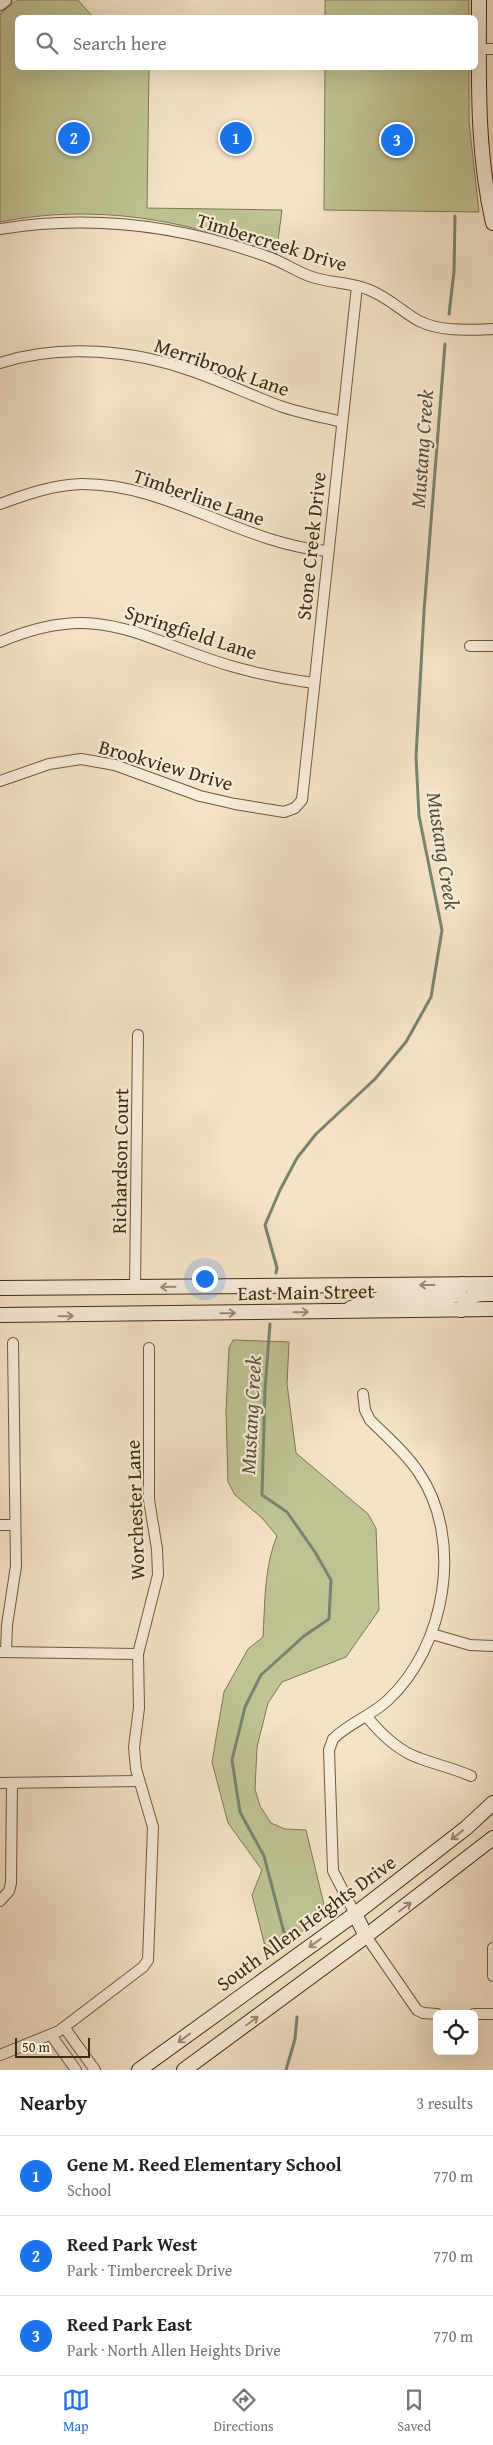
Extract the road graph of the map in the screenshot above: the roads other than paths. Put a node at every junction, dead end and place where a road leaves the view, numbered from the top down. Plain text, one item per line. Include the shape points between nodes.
1 (5, 0) edge
2 (479, 0) edge
3 (0, 4) edge
4 (486, 49) edge
5 (490, 196) edge
6 (493, 223) edge
7 (0, 229) edge
8 (357, 286) junction
9 (493, 329) edge
10 (0, 363) edge
11 (342, 422) junction
12 (0, 504) edge
13 (327, 551) junction
14 (0, 642) edge
15 (470, 646) dead end
16 (493, 646) edge
17 (314, 683) junction
18 (0, 781) edge
19 (295, 808) joint
20 (138, 1035) dead end
21 (462, 1284) junction
22 (493, 1284) edge
23 (0, 1288) edge
24 (135, 1288) junction
25 (493, 1294) edge
26 (493, 1309) edge
27 (461, 1310) junction
28 (344, 1311) junction
29 (0, 1315) edge
30 (13, 1343) dead end
31 (149, 1348) dead end
32 (362, 1394) dead end
33 (15, 1524) junction
34 (0, 1525) edge
35 (432, 1634) junction
36 (493, 1646) edge
37 (3, 1652) edge
38 (138, 1654) junction
39 (367, 1718) junction
40 (471, 1776) dead end
41 (139, 1781) junction
42 (0, 1783) edge
43 (12, 1783) junction
44 (493, 1803) edge
45 (493, 1838) edge
46 (0, 1901) edge
47 (355, 1914) junction
48 (366, 1936) junction
49 (493, 1948) edge
50 (493, 1976) edge
51 (433, 2014) edge
52 (478, 2014) edge
53 (493, 2014) edge
54 (64, 2027) junction
55 (51, 2035) junction
56 (0, 2055) edge
57 (76, 2070) edge
58 (95, 2070) edge
59 (139, 2070) edge
60 (184, 2070) edge

1 - 3 street
2 - 4 main road
4 - 5 main road via 480,136
5 - 6 main road
7 - 8 street, Timbercreek Drive via 62,222 107,222 152,228 219,241 273,259 309,276
8 - 9 street, Timbercreek Drive via 389,299 419,321 434,326
8 - 11 street, Stone Creek Drive
10 - 11 street, Merribrook Lane via 50,354 129,355 174,364 282,407
11 - 13 street, Stone Creek Drive
12 - 13 street, Timberline Lane via 39,490 105,485 145,494 256,536 307,550
13 - 17 street, Stone Creek Drive
14 - 17 street, Springfield Lane via 29,630 66,623 112,625 231,666
15 - 16 street
17 - 19 street, Stone Creek Drive via 302,800
18 - 19 street, Brookview Drive via 66,760 98,761 200,796 284,812
20 - 24 street, Richardson Court
21 - 22 main road, East Main Street
21 -> 24 main road, East Main Street
21 - 28 main road via 456,1295 448,1297 382,1298
23 - 24 main road, East Main Street
25 - 27 main road via 473,1295 467,1298
26 - 27 main road, East Main Street
27 - 28 main road, East Main Street
29 -> 28 main road, East Main Street
30 - 33 street
31 - 38 street, Worchester Lane via 149,1500 158,1575
32 - 35 street via 370,1420 420,1473 439,1523 444,1588
33 - 34 street
33 - 37 street via 16,1566
35 - 36 street via 470,1645
35 - 39 street via 409,1675
37 - 38 street
38 - 41 street, Worchester Lane via 139,1708 134,1747
39 - 40 street via 405,1752
39 - 47 street via 339,1733 332,1739 329,1750 333,1871
41 - 43 street
41 - 54 street, Worchester Lane via 151,1816 154,1837 150,1947 146,1964
42 - 43 street
43 - 46 street via 11,1883
44 -> 47 main road, South Allen Heights Drive via 466,1828
48 -> 45 main road
47 - 48 main road
47 -> 59 main road, South Allen Heights Drive
48 - 51 street via 417,2010
60 -> 48 main road
49 - 50 street
52 - 53 street
54 - 55 street
54 - 58 street
55 - 56 street
55 - 57 street

